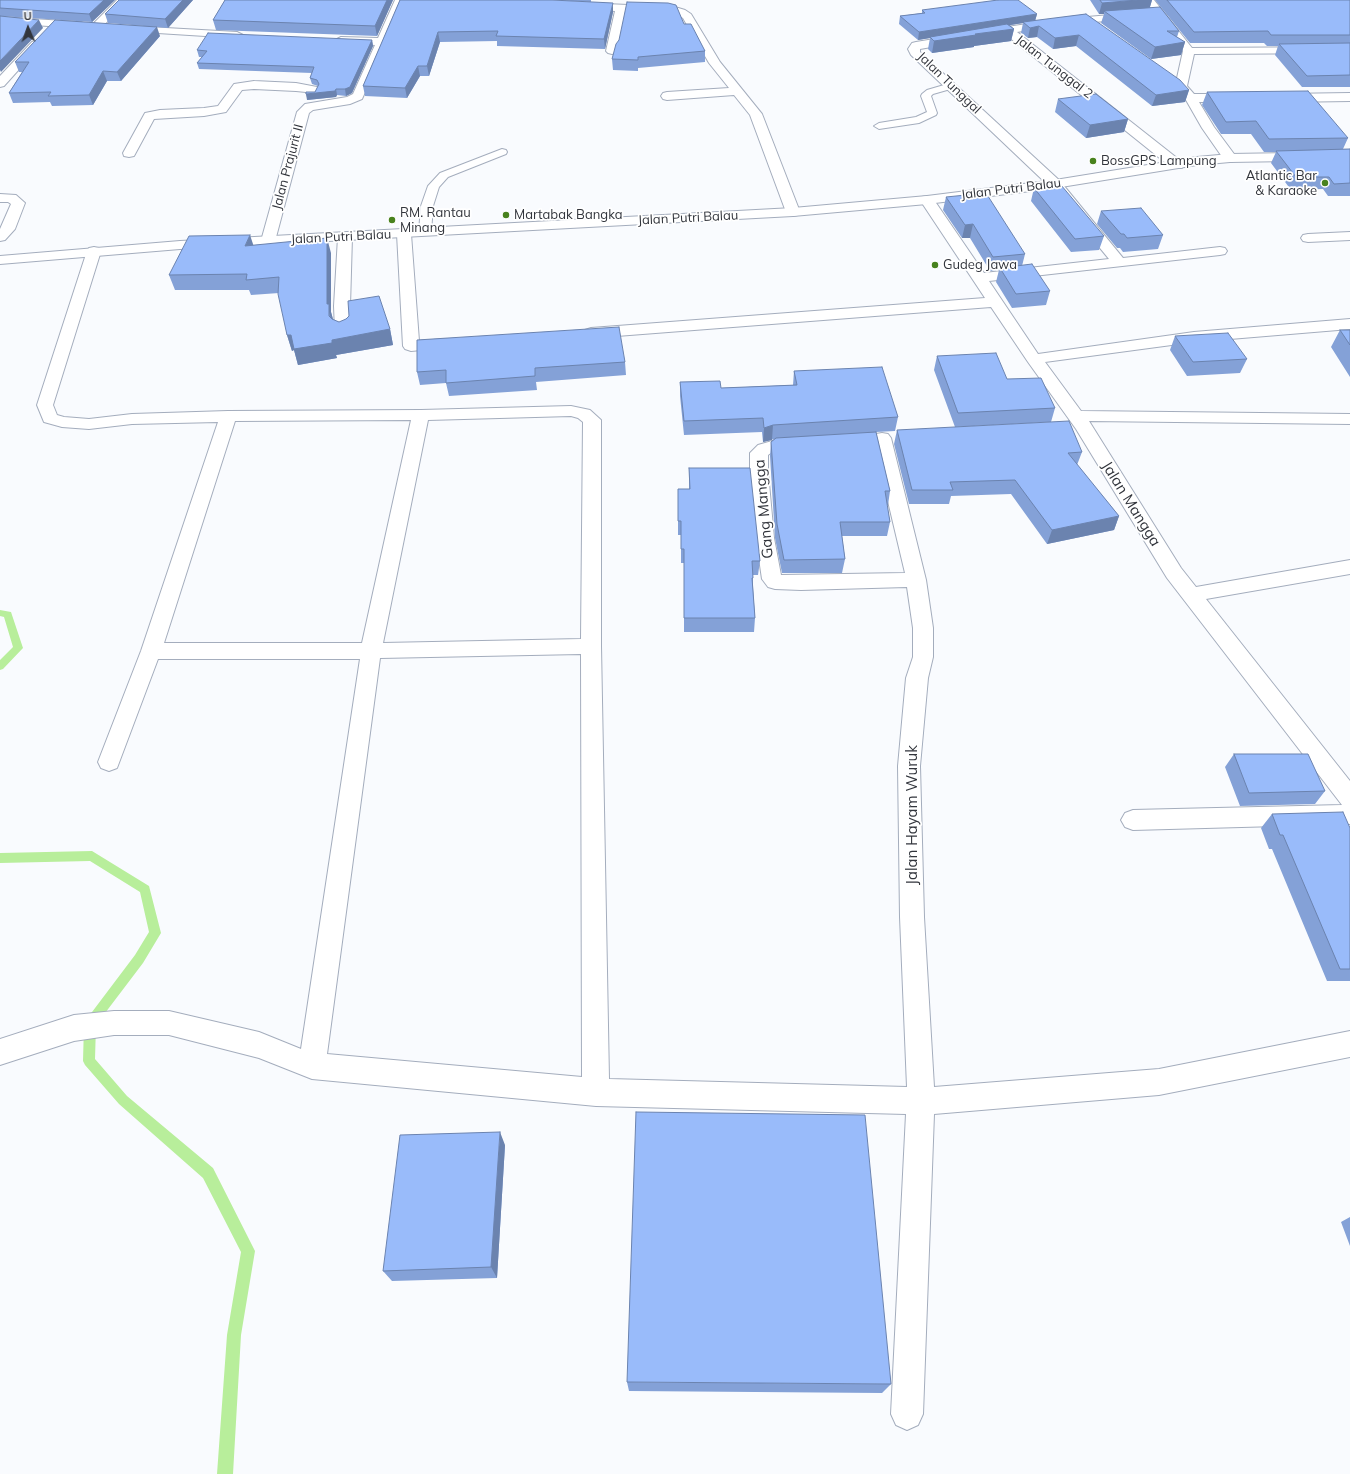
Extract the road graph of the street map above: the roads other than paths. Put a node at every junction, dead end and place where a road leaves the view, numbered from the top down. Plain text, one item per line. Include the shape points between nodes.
1 (123, 0) edge
2 (400, 0) edge
3 (1148, 0) edge
4 (604, 4) edge
5 (574, 6) edge
6 (621, 8) junction
7 (1159, 14) junction
8 (1086, 18) junction
9 (0, 20) edge
10 (55, 24) junction
11 (96, 26) junction
12 (1099, 28) edge
13 (1007, 30) junction
14 (249, 36) edge
15 (327, 39) edge
16 (382, 42) junction
17 (1350, 50) edge
18 (612, 51) dead end
19 (1190, 51) junction
20 (1168, 78) edge
21 (0, 83) edge
22 (951, 86) junction
23 (1181, 87) junction
24 (738, 91) junction
25 (668, 96) dead end
26 (1350, 97) edge
27 (1191, 98) junction
28 (1246, 98) edge
29 (1270, 98) edge
30 (311, 100) junction
31 (879, 126) dead end
32 (502, 152) dead end
33 (129, 153) dead end
34 (1350, 156) edge
35 (1230, 158) junction
36 (1177, 164) junction
37 (1056, 184) junction
38 (0, 198) edge
39 (927, 200) junction
40 (793, 212) junction
41 (425, 232) junction
42 (404, 234) junction
43 (1350, 236) edge
44 (0, 237) edge
45 (345, 237) junction
46 (1308, 238) dead end
47 (268, 240) junction
48 (94, 251) junction
49 (1220, 251) dead end
50 (0, 260) edge
51 (1119, 262) junction
52 (980, 278) junction
53 (996, 302) junction
54 (1350, 324) edge
55 (342, 331) edge
56 (577, 334) edge
57 (458, 343) edge
58 (1034, 359) junction
59 (421, 415) junction
60 (228, 416) junction
61 (1350, 419) edge
62 (1080, 422) junction
63 (1061, 428) edge
64 (882, 438) dead end
65 (819, 443) edge
66 (1350, 566) edge
67 (916, 580) junction
68 (1190, 595) junction
69 (591, 646) junction
70 (151, 651) junction
71 (371, 651) junction
72 (109, 762) dead end
73 (1350, 798) edge
74 (1350, 814) edge
75 (1133, 820) dead end
76 (1350, 1044) edge
77 (0, 1052) edge
78 (312, 1066) junction
79 (596, 1092) junction
80 (921, 1102) junction
81 (907, 1414) dead end

1 - 11 street
2 - 16 street, Jalan Prajurit II
3 - 7 street
4 - 5 street
4 - 6 street
6 - 18 street
6 - 24 street via 681,12 715,63
7 - 8 street
7 - 19 street
8 - 12 street
8 - 13 street
9 - 10 street
10 - 11 street
10 - 21 street
11 - 14 street
13 - 22 street, Jalan Tunggal via 916,45 915,53
13 - 36 street, Jalan Tunggal 2
15 - 16 street
16 - 30 street, Jalan Prajurit II via 358,96 350,100
17 - 19 street
19 - 23 street
20 - 23 street
22 - 31 lane via 930,92 926,96 932,113 919,120
22 - 37 street, Jalan Tunggal
23 - 27 street
24 - 25 street
24 - 40 street via 756,114
26 - 29 street
27 - 28 street
27 - 35 street via 1208,128
30 - 33 street via 313,90 296,87 254,85 238,88 222,109 150,116
30 - 47 street, Jalan Prajurit II via 300,117
32 - 41 lane via 444,175 431,193
34 - 35 street, Jalan Putri Balau
35 - 36 street, Jalan Putri Balau
36 - 37 street, Jalan Putri Balau
37 - 39 street, Jalan Putri Balau
37 - 51 street, Jalan Tunggal
38 - 44 street via 11,198 18,203 8,229
39 - 40 street, Jalan Putri Balau
39 - 52 street, Jalan Mangga
40 - 41 street, Jalan Putri Balau
41 - 42 street, Jalan Putri Balau
42 - 45 street, Jalan Putri Balau
42 - 57 street via 411,346
43 - 46 street
45 - 47 street, Jalan Putri Balau
45 - 55 street
47 - 48 street, Jalan Putri Balau
48 - 50 street, Jalan Putri Balau
48 - 60 street via 45,405 50,418 62,422 89,424 132,419
49 - 51 street
51 - 52 street
52 - 53 street, Jalan Mangga
53 - 56 street
53 - 58 street, Jalan Mangga
54 - 58 street via 1194,337
58 - 62 street, Jalan Mangga
59 - 60 street
59 - 69 street via 566,411 584,414 592,420
59 - 71 street
60 - 70 street
61 - 62 street
62 - 63 street
62 - 68 street, Jalan Mangga
64 - 67 street, Jalan Hayam Wuruk
65 - 67 street, Gang Mangga via 772,446 759,453 765,538 772,579 775,582 801,583
66 - 68 street
67 - 80 street, Jalan Hayam Wuruk via 923,628 924,657 917,678 909,766 912,917
68 - 73 street, Jalan Mangga
69 - 71 street
69 - 79 street
70 - 71 street
70 - 72 street
71 - 78 street
74 - 75 street
76 - 80 street via 1158,1082
77 - 78 street via 74,1028 114,1023 169,1023 259,1046
78 - 79 street
79 - 80 street
80 - 81 street, Jalan Hayam Wuruk

